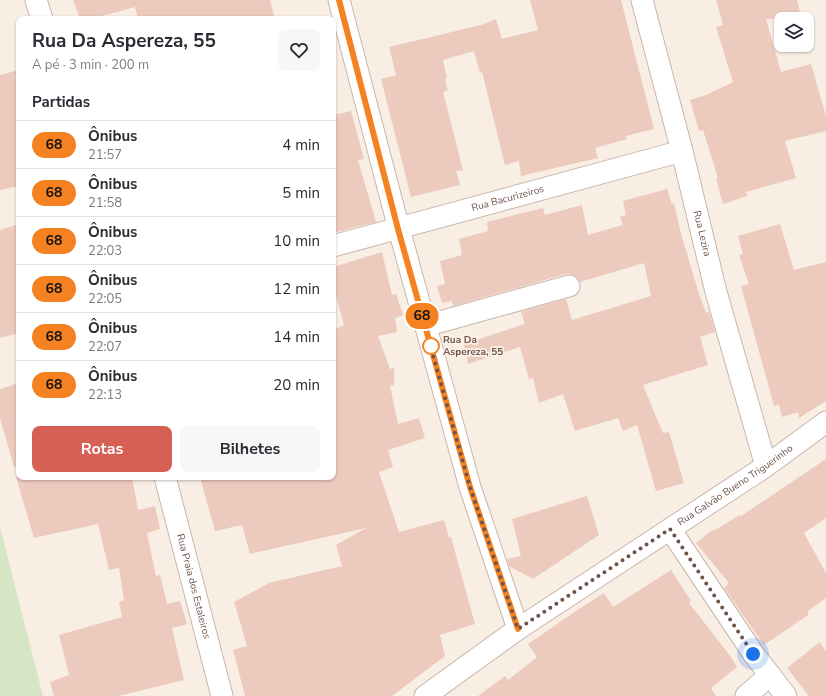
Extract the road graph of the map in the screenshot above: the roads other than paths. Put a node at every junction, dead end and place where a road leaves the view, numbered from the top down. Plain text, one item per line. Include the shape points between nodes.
1 (36, 0) edge
2 (339, 0) edge
3 (642, 0) edge
4 (41, 16) edge
5 (682, 151) junction
6 (398, 229) junction
7 (336, 245) edge
8 (569, 286) dead end
9 (425, 326) junction
10 (826, 422) edge
11 (766, 466) junction
12 (166, 480) edge
13 (670, 529) junction
14 (518, 629) junction
15 (770, 676) junction
16 (222, 696) edge
17 (425, 696) edge
18 (746, 696) edge
19 (786, 696) edge

1 - 4 street
2 - 6 street
3 - 5 street, Rua Lezira
5 - 6 street, Rua Bacurizeiros
5 - 11 street, Rua Lezira via 716,292
6 - 7 street, Rua Bacurizeiros
6 - 9 street
8 - 9 street
9 - 14 street via 470,487
10 - 11 street, Rua Galvão Bueno Triguerinho
11 - 13 street, Rua Galvão Bueno Triguerinho
12 - 16 street, Rua Praia dos Estaleiros
13 - 14 street, Rua Galvão Bueno Triguerinho
13 - 15 street
14 - 17 street, Rua Galvão Bueno Triguerinho
15 - 18 street
15 - 19 street

